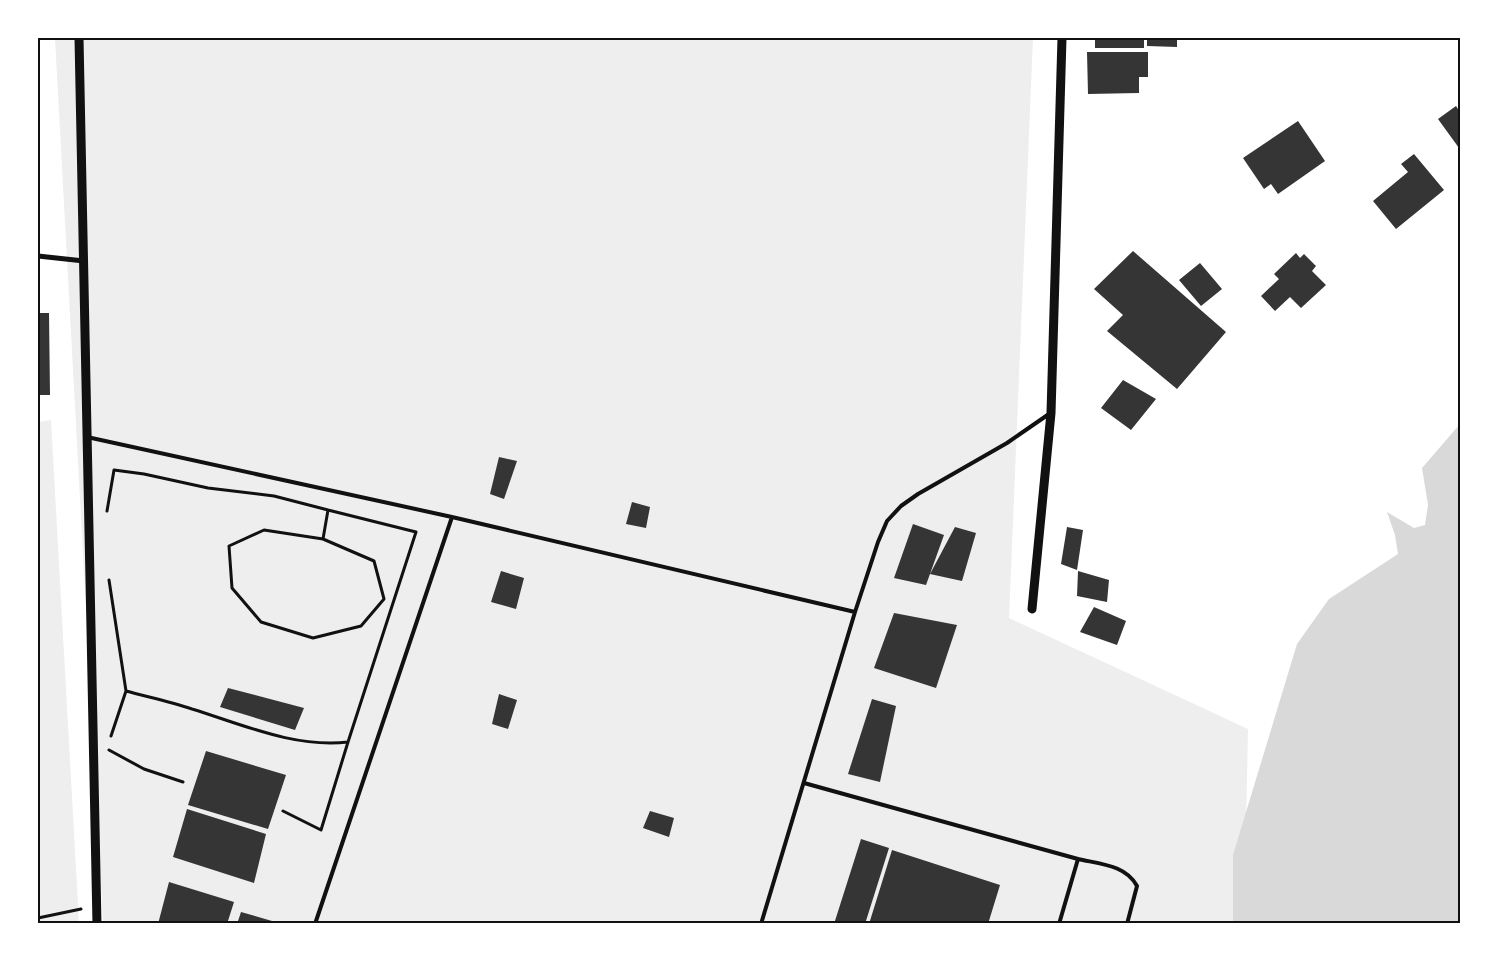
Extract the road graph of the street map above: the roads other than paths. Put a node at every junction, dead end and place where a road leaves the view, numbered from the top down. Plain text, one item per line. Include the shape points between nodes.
1 (79, 38) edge
2 (1062, 38) edge
3 (38, 256) edge
4 (84, 261) junction
5 (1051, 413) junction
6 (88, 437) junction
7 (452, 517) junction
8 (1032, 609) dead end
9 (855, 612) junction
10 (804, 783) junction
11 (1078, 859) junction
12 (97, 924) edge
13 (315, 924) edge
14 (761, 924) edge
15 (1059, 924) edge
16 (1127, 924) edge

1 - 4 street
2 - 5 street
3 - 4 street
4 - 6 street
5 - 8 street
5 - 9 lane via 900,506 887,521 878,542
6 - 7 lane
6 - 12 street
7 - 9 lane
7 - 13 lane
9 - 10 lane
10 - 11 lane
10 - 14 lane
11 - 15 lane
11 - 16 lane via 1129,874 1137,886

